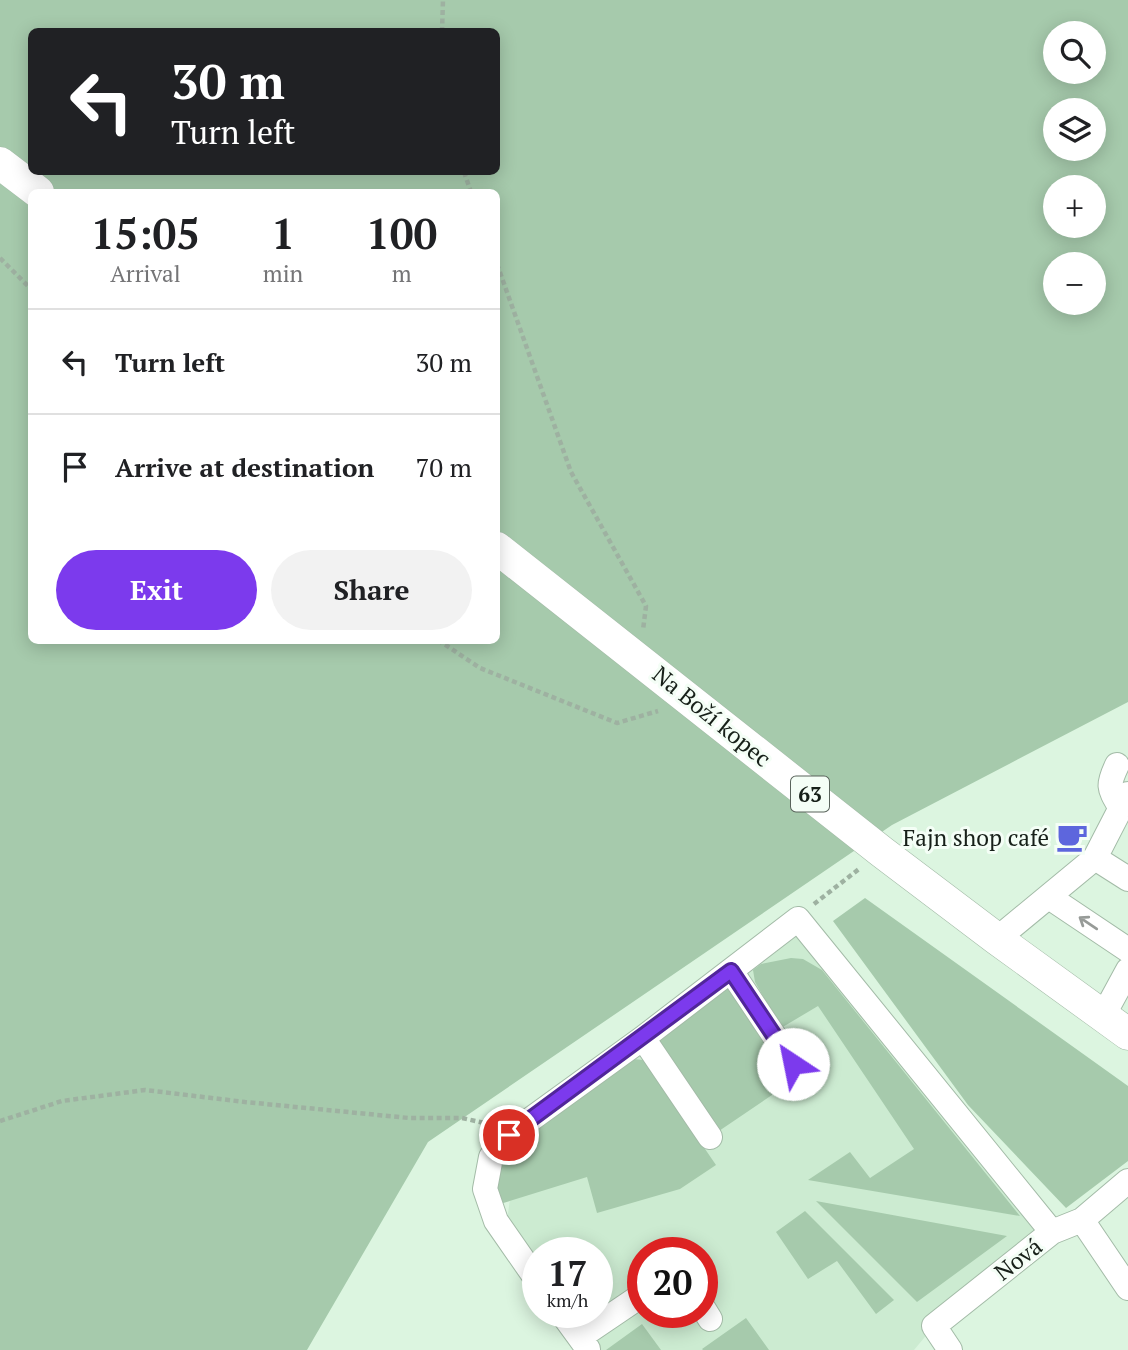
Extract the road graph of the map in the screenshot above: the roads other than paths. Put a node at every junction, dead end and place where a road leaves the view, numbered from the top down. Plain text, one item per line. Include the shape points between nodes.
1 (0, 163) edge
2 (34, 189) edge
3 (500, 550) edge
4 (1117, 765) dead end
5 (1124, 800) edge
6 (1095, 858) junction
7 (1128, 878) edge
8 (1049, 897) junction
9 (997, 939) junction
10 (1128, 950) edge
11 (1128, 970) edge
12 (731, 971) junction
13 (1103, 1016) junction
14 (1128, 1034) edge
15 (643, 1038) junction
16 (793, 1064) dead end
17 (710, 1137) dead end
18 (1128, 1181) edge
19 (1082, 1220) junction
20 (1052, 1232) junction
21 (522, 1259) edge
22 (1128, 1288) edge
23 (627, 1308) edge
24 (572, 1328) edge
25 (584, 1344) edge
26 (950, 1350) edge

1 - 2 main road
3 - 9 main road, Na Boží kopec / 63
4 - 5 street via 1109,788
5 - 6 street
6 - 7 street
6 - 8 street
8 - 9 street
10 -> 8 street
9 - 13 main road, Na Boží kopec / 63
11 - 13 street
12 - 15 street
12 - 16 street
12 - 20 street via 797,919
13 - 14 main road, Na Boží kopec / 63
15 - 17 street
15 - 21 street via 509,1135 491,1157 485,1189 496,1222
18 - 19 street, Nová
19 - 20 street, Nová
19 - 22 street
20 - 26 street, Nová via 934,1326
23 - 25 street
24 - 25 street

